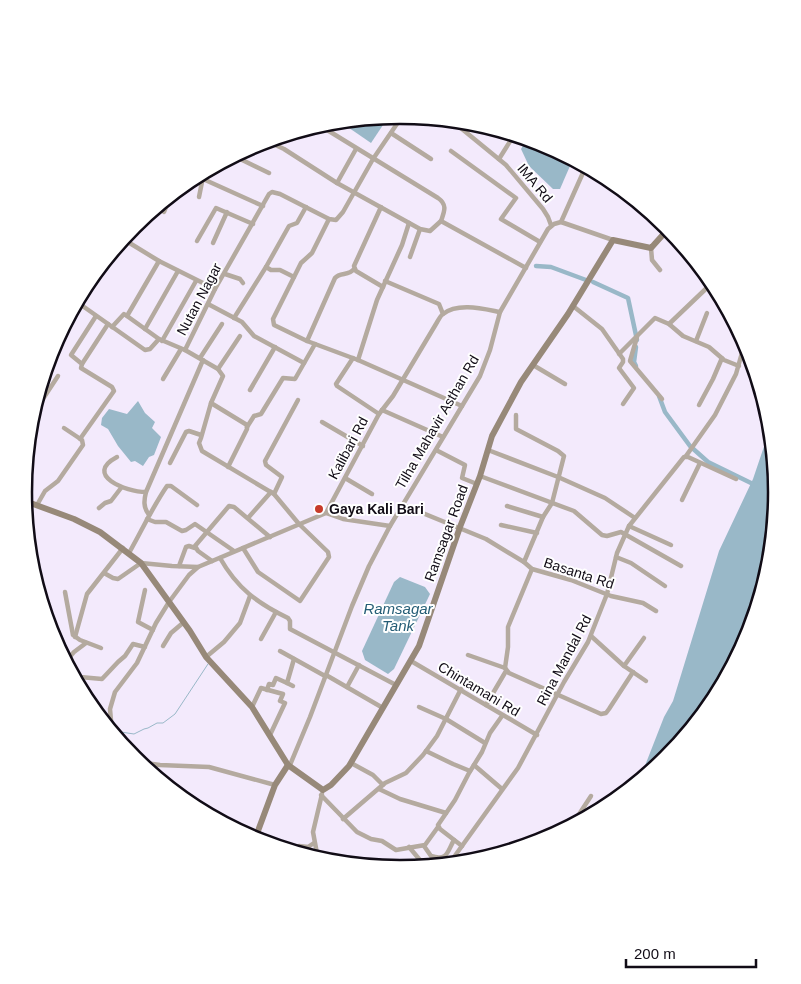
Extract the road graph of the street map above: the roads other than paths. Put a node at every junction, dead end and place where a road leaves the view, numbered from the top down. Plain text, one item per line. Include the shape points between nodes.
1 (397, 124) edge
2 (463, 130) edge
3 (328, 131) edge
4 (391, 133) junction
5 (510, 141) edge
6 (276, 146) edge
7 (356, 149) junction
8 (451, 151) dead end
9 (372, 159) junction
10 (430, 159) dead end
11 (499, 159) junction
12 (242, 160) edge
13 (269, 173) dead end
14 (583, 173) edge
15 (205, 180) edge
16 (201, 183) edge
17 (336, 183) junction
18 (354, 193) junction
19 (199, 197) dead end
20 (263, 206) junction
21 (306, 207) junction
22 (381, 207) junction
23 (165, 209) edge
24 (164, 212) dead end
25 (228, 212) junction
26 (329, 219) junction
27 (441, 221) junction
28 (561, 222) junction
29 (409, 223) junction
30 (253, 224) junction
31 (551, 225) junction
32 (420, 229) junction
33 (663, 234) edge
34 (613, 240) junction
35 (198, 241) dead end
36 (540, 242) junction
37 (213, 243) dead end
38 (129, 244) edge
39 (651, 248) junction
40 (410, 257) dead end
41 (159, 261) junction
42 (266, 267) junction
43 (526, 268) junction
44 (354, 269) junction
45 (660, 270) dead end
46 (178, 271) junction
47 (225, 274) junction
48 (294, 277) junction
49 (196, 281) junction
50 (385, 281) junction
51 (243, 283) dead end
52 (383, 286) junction
53 (706, 288) edge
54 (216, 290) junction
55 (208, 304) junction
56 (83, 306) edge
57 (573, 306) junction
58 (500, 312) junction
59 (707, 313) dead end
60 (443, 314) junction
61 (96, 316) junction
62 (127, 316) junction
63 (234, 318) junction
64 (222, 324) dead end
65 (669, 324) junction
66 (110, 326) junction
67 (145, 329) junction
68 (637, 335) junction
69 (240, 336) dead end
70 (161, 340) junction
71 (696, 341) junction
72 (307, 342) junction
73 (315, 344) junction
74 (276, 347) junction
75 (183, 350) junction
76 (619, 354) junction
77 (742, 356) edge
78 (722, 358) junction
79 (202, 359) junction
80 (355, 359) junction
81 (304, 363) junction
82 (82, 364) junction
83 (533, 365) junction
84 (739, 366) junction
85 (218, 369) junction
86 (58, 376) dead end
87 (163, 379) dead end
88 (403, 379) junction
89 (564, 384) dead end
90 (250, 390) dead end
91 (46, 393) edge
92 (662, 399) dead end
93 (298, 400) dead end
94 (211, 403) junction
95 (623, 404) dead end
96 (462, 406) junction
97 (699, 406) dead end
98 (381, 412) junction
99 (516, 415) dead end
100 (322, 422) dead end
101 (248, 427) junction
102 (64, 428) dead end
103 (201, 435) junction
104 (444, 437) junction
105 (80, 439) junction
106 (363, 446) junction
107 (436, 450) junction
108 (488, 450) junction
109 (686, 456) junction
110 (117, 457) dead end
111 (170, 463) dead end
112 (700, 463) junction
113 (228, 467) junction
114 (480, 476) junction
115 (558, 477) junction
116 (345, 478) junction
117 (736, 479) dead end
118 (477, 484) junction
119 (121, 488) junction
120 (146, 492) junction
121 (272, 493) junction
122 (372, 494) dead end
123 (682, 500) dead end
124 (32, 503) edge
125 (552, 503) junction
126 (37, 505) junction
127 (197, 505) dead end
128 (403, 505) junction
129 (507, 506) dead end
130 (99, 508) dead end
131 (326, 513) junction
132 (148, 517) junction
133 (543, 517) junction
134 (248, 518) junction
135 (635, 518) junction
136 (299, 524) junction
137 (501, 525) dead end
138 (390, 526) junction
139 (629, 526) junction
140 (460, 527) junction
141 (206, 532) junction
142 (537, 533) junction
143 (624, 534) junction
144 (270, 537) junction
145 (671, 545) dead end
146 (195, 548) junction
147 (243, 548) junction
148 (126, 550) junction
149 (234, 552) junction
150 (616, 557) junction
151 (220, 558) junction
152 (212, 561) junction
153 (524, 562) junction
154 (141, 563) junction
155 (179, 566) junction
156 (681, 566) dead end
157 (198, 567) junction
158 (532, 569) junction
159 (104, 573) junction
160 (665, 586) dead end
161 (145, 590) dead end
162 (65, 592) dead end
163 (607, 594) junction
164 (250, 596) junction
165 (169, 602) junction
166 (656, 611) dead end
167 (276, 612) junction
168 (184, 622) junction
169 (153, 630) junction
170 (591, 636) junction
171 (75, 637) junction
172 (644, 638) dead end
173 (261, 639) dead end
174 (86, 642) junction
175 (164, 646) dead end
176 (145, 647) junction
177 (101, 648) dead end
178 (280, 651) dead end
179 (334, 652) junction
180 (468, 655) dead end
181 (71, 656) edge
182 (206, 657) junction
183 (294, 659) junction
184 (411, 661) junction
185 (359, 665) junction
186 (624, 666) junction
187 (506, 669) junction
188 (633, 672) junction
189 (326, 675) junction
190 (83, 677) edge
191 (646, 681) dead end
192 (287, 683) junction
193 (396, 685) junction
194 (294, 686) dead end
195 (347, 687) junction
196 (461, 689) junction
197 (267, 690) junction
198 (557, 696) junction
199 (486, 705) junction
200 (252, 707) junction
201 (419, 707) dead end
202 (383, 708) junction
203 (502, 716) junction
204 (111, 718) edge
205 (446, 719) junction
206 (270, 735) junction
207 (536, 735) junction
208 (485, 743) junction
209 (426, 751) junction
210 (351, 763) junction
211 (153, 764) edge
212 (289, 765) junction
213 (474, 765) junction
214 (470, 771) junction
215 (275, 784) junction
216 (383, 785) junction
217 (379, 789) junction
218 (502, 789) junction
219 (322, 793) junction
220 (591, 796) dead end
221 (446, 813) junction
222 (581, 813) edge
223 (343, 818) junction
224 (438, 827) junction
225 (258, 831) edge
226 (454, 840) junction
227 (314, 843) junction
228 (303, 846) edge
229 (424, 846) junction
230 (462, 846) junction
231 (408, 847) junction
232 (316, 850) edge
233 (455, 856) edge
234 (439, 858) edge
235 (441, 858) edge
236 (418, 859) edge

1 - 4 street
2 - 11 street, IMA Rd
3 - 7 street
4 - 9 street
4 - 10 street
5 - 11 street
6 - 17 street
7 - 9 street
7 - 17 street
8 - 36 street via 516,198 501,218
9 - 18 street
9 - 27 street via 442,201 445,210
11 - 31 street, IMA Rd via 543,209
12 - 13 street
14 - 28 street
15 - 20 street
16 - 19 street
17 - 18 street
18 - 22 street
18 - 26 street via 340,217
20 - 21 street, Nutan Nagar via 269,194 275,192
20 - 30 street, Nutan Nagar
21 - 26 street, Nutan Nagar
21 - 42 street via 298,223 289,226
22 - 29 street
22 - 44 street
23 - 24 street
25 - 30 street
25 - 35 street via 216,208
25 - 37 street
26 - 48 street via 314,250 301,263
27 - 32 street via 430,231
27 - 43 street
28 - 31 street
28 - 34 street
29 - 32 street
29 - 50 street
30 - 47 street, Nutan Nagar
31 - 36 street, Tilha Mahavir Asthan Rd
32 - 40 street
33 - 39 street
34 - 39 street
34 - 57 street, Ramsagar Road
36 - 43 street, Tilha Mahavir Asthan Rd
38 - 41 street
39 - 45 street via 652,260
41 - 46 street
41 - 62 street
42 - 48 street
42 - 63 street
43 - 58 street, Tilha Mahavir Asthan Rd
44 - 52 street
44 - 72 street via 335,278
46 - 49 street
46 - 67 street
47 - 51 street
47 - 54 street, Nutan Nagar
48 - 72 street via 273,322
49 - 54 street
49 - 70 street
50 - 52 street
50 - 60 street via 439,304
52 - 80 street
53 - 65 street
54 - 55 street, Nutan Nagar
55 - 63 street
55 - 75 street, Nutan Nagar
56 - 61 street
57 - 76 street via 602,329
57 - 83 street, Ramsagar Road
58 - 60 street via 457,308
58 - 96 street, Tilha Mahavir Asthan Rd via 486,363
59 - 71 street
60 - 88 street, Kalibari Rd
61 - 66 street
61 - 82 street via 71,354
62 - 66 street via 124,314
62 - 67 street
63 - 74 street via 254,336
64 - 79 street
65 - 68 street via 655,318
65 - 71 street via 683,336
66 - 70 street via 145,350
66 - 82 street
67 - 70 street
68 - 76 street
68 - 92 street via 630,362
69 - 85 street
70 - 75 street
71 - 78 street
72 - 73 street
73 - 80 street
73 - 81 street
74 - 81 street
74 - 90 street
75 - 79 street, Nutan Nagar
75 - 87 street
76 - 95 street via 624,361 619,368 634,387
77 - 84 street, Rina Mandal Rd
78 - 84 street
78 - 97 street
79 - 85 street, Nutan Nagar
79 - 120 street
80 - 88 street
80 - 98 street via 336,385
81 - 101 street via 295,379 284,378 261,414 254,416
82 - 105 street via 81,368 114,391
83 - 89 street
83 - 108 street, Ramsagar Road via 515,391
84 - 109 street, Rina Mandal Rd via 715,415
85 - 94 street via 223,376
86 - 91 street
88 - 96 street
88 - 98 street, Kalibari Rd
93 - 121 street via 265,461 282,477
94 - 101 street
94 - 103 street
96 - 104 street, Tilha Mahavir Asthan Rd
98 - 104 street
98 - 106 street, Kalibari Rd
99 - 115 street via 516,429 563,454
100 - 106 street
101 - 113 street
102 - 105 street
103 - 111 street via 189,430 186,432
103 - 113 street via 202,451
104 - 107 street, Tilha Mahavir Asthan Rd
105 - 126 street via 82,446 58,482 45,491
106 - 116 street, Kalibari Rd
107 - 118 street via 465,465 462,478
107 - 128 street, Tilha Mahavir Asthan Rd
108 - 114 street, Ramsagar Road
108 - 115 street
109 - 112 street
109 - 135 street, Rina Mandal Rd
110 - 119 street via 107,464 105,472
112 - 117 street
112 - 123 street
113 - 121 street
114 - 118 street, Ramsagar Road
114 - 125 street
115 - 125 street
115 - 135 street via 612,501
116 - 122 street
116 - 131 street, Kalibari Rd
118 - 140 street, Ramsagar Road
119 - 120 street
119 - 130 street via 111,501
120 - 132 street via 144,503
121 - 134 street
121 - 136 street
124 - 126 street
125 - 133 street
125 - 143 street via 577,512 602,535
126 - 148 street via 100,532
127 - 132 street via 169,485
128 - 138 street, Tilha Mahavir Asthan Rd
128 - 140 street, Basanta Rd
129 - 133 street
131 - 136 street
131 - 138 street
132 - 141 street via 182,531 195,524
132 - 148 street
133 - 142 street
134 - 141 street via 231,505
134 - 144 street
135 - 139 street, Rina Mandal Rd
136 - 144 street
136 - 147 street via 328,552 329,557 300,601 258,572
137 - 142 street
138 - 179 street, Tilha Mahavir Asthan Rd via 359,588
139 - 143 street, Rina Mandal Rd
139 - 145 street
140 - 153 street, Basanta Rd
140 - 184 street, Ramsagar Road
141 - 146 street
141 - 149 street
142 - 153 street
143 - 150 street, Rina Mandal Rd
143 - 156 street
144 - 147 street
146 - 152 street
146 - 155 street via 186,547
147 - 149 street
148 - 154 street
148 - 159 street
149 - 151 street
150 - 160 street
150 - 163 street, Rina Mandal Rd
151 - 152 street
151 - 164 street via 231,577
152 - 157 street
153 - 158 street, Basanta Rd
154 - 155 street
154 - 159 street via 118,579
154 - 165 street
155 - 157 street
157 - 165 street
158 - 163 street, Basanta Rd
158 - 187 street via 508,627
159 - 171 street via 87,594
161 - 169 street via 138,622
162 - 171 street
163 - 166 street, Basanta Rd via 643,603
163 - 170 street, Rina Mandal Rd
164 - 167 street
164 - 182 street via 240,623
165 - 168 street
165 - 169 street
167 - 173 street
167 - 179 street via 289,620 292,630
168 - 175 street via 170,633
168 - 182 street
169 - 176 street
170 - 186 street
170 - 198 street, Rina Mandal Rd
171 - 174 street
172 - 186 street
174 - 177 street
174 - 181 street
176 - 190 street via 133,644 102,679
176 - 204 street via 113,696
178 - 183 street
179 - 185 street
179 - 189 street, Tilha Mahavir Asthan Rd
180 - 187 street
182 - 200 street
183 - 189 street
183 - 192 street
184 - 193 street, Ramsagar Road
184 - 196 street, Chintamani Rd
185 - 193 street
185 - 195 street
186 - 188 street
187 - 198 street
187 - 199 street
188 - 191 street
188 - 198 street via 610,709 603,714
189 - 195 street
189 - 212 street, Tilha Mahavir Asthan Rd
192 - 194 street
192 - 197 street via 273,677 273,685 269,684
193 - 202 street, Ramsagar Road
195 - 202 street
196 - 199 street, Chintamani Rd
196 - 205 street
197 - 200 street via 261,688
197 - 206 street via 283,694 280,701 285,702
198 - 207 street, Rina Mandal Rd
199 - 203 street, Chintamani Rd
200 - 206 street
201 - 205 street
202 - 210 street, Ramsagar Road
203 - 207 street, Chintamani Rd
203 - 208 street
205 - 208 street
205 - 209 street
206 - 212 street
207 - 218 street, Rina Mandal Rd
208 - 213 street
209 - 214 street
209 - 216 street via 406,773
210 - 216 street via 373,775
210 - 219 street, Ramsagar Road
211 - 215 street via 209,766
212 - 215 street
212 - 219 street
213 - 214 street
213 - 218 street
214 - 221 street
215 - 225 street
216 - 217 street
217 - 221 street
217 - 223 street
218 - 230 street, Rina Mandal Rd
219 - 223 street
219 - 227 street via 313,827
220 - 222 street
221 - 224 street
223 - 231 street via 356,832 371,840 382,841 396,850
224 - 226 street
224 - 229 street
226 - 230 street
226 - 235 street via 447,854
227 - 228 street via 310,847
227 - 232 street
229 - 231 street
229 - 234 street via 431,856
230 - 233 street, Rina Mandal Rd
231 - 236 street

